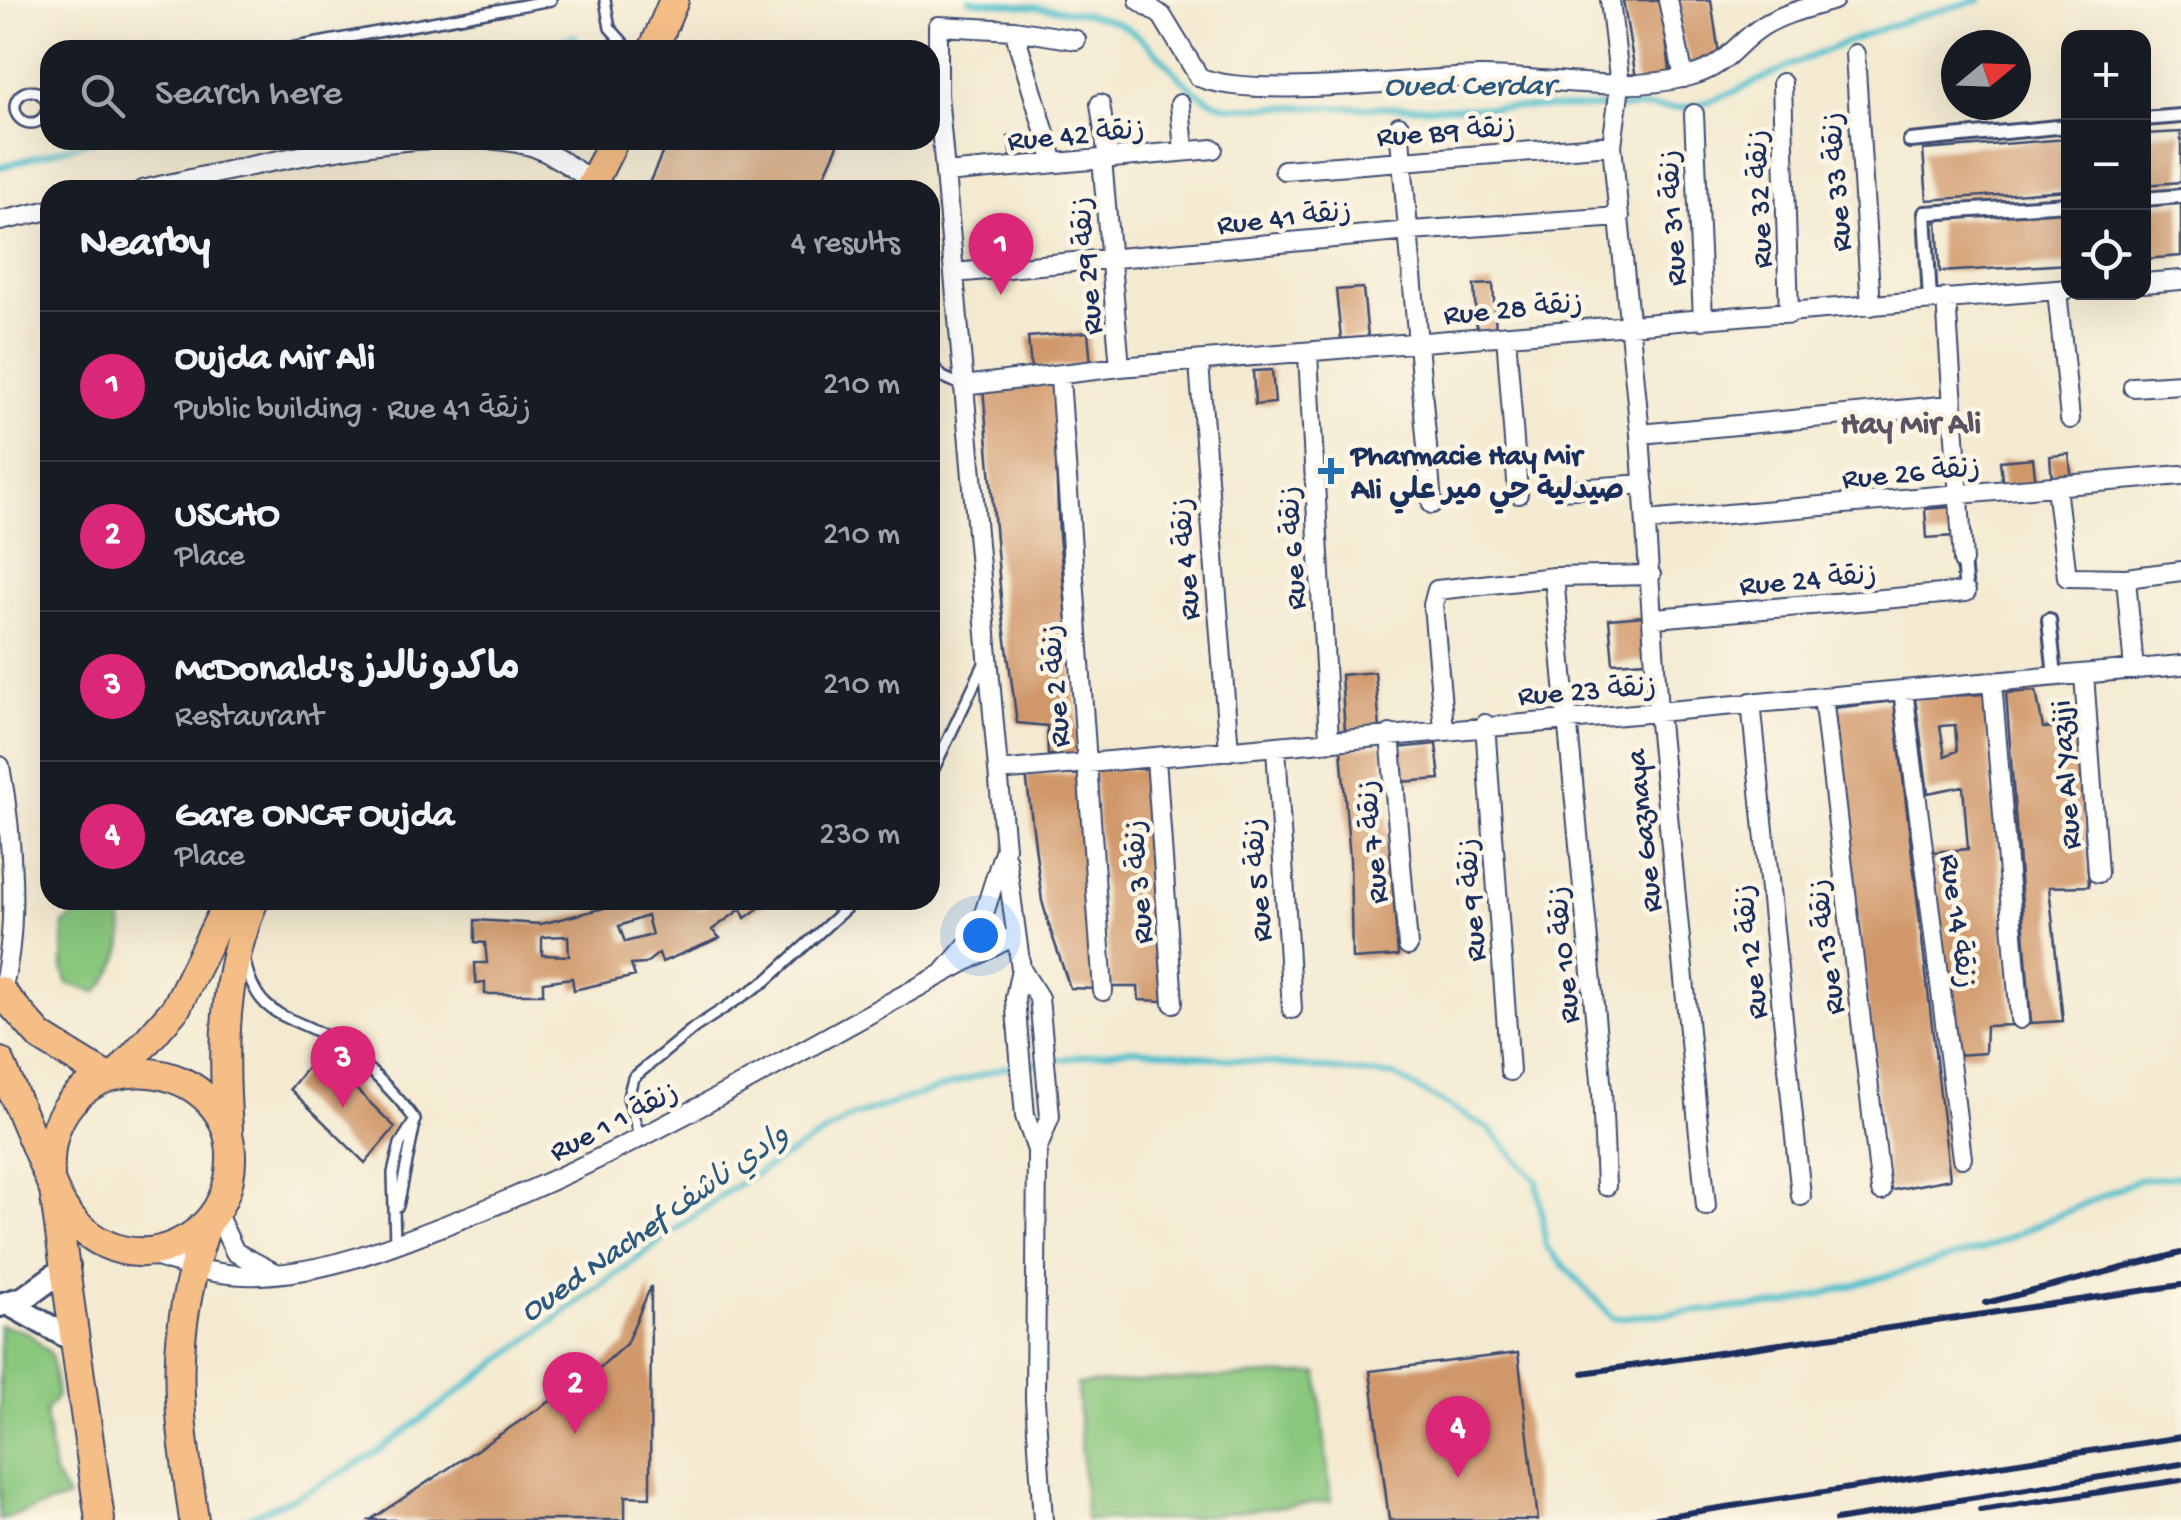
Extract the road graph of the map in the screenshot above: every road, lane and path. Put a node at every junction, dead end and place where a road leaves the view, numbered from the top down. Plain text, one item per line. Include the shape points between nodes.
1 (551, 0) edge
2 (605, 0) edge
3 (674, 0) edge
4 (1138, 0) edge
5 (1168, 0) edge
6 (1610, 0) edge
7 (1668, 0) edge
8 (1834, 0) edge
9 (1014, 30) junction
10 (1171, 31) junction
11 (334, 40) edge
12 (621, 40) edge
13 (658, 40) edge
14 (937, 40) edge
15 (1076, 40) dead end
16 (1855, 54) dead end
17 (1684, 78) junction
18 (1782, 83) dead end
19 (1619, 89) junction
20 (1100, 104) dead end
21 (1180, 104) dead end
22 (1694, 114) dead end
23 (2181, 116) edge
24 (2151, 118) edge
25 (1399, 126) dead end
26 (2061, 127) edge
27 (940, 137) edge
28 (1910, 140) dead end
29 (1612, 145) junction
30 (1213, 148) dead end
31 (356, 150) edge
32 (541, 150) edge
33 (609, 150) edge
34 (1184, 151) junction
35 (1105, 158) junction
36 (1402, 160) junction
37 (1054, 163) junction
38 (1284, 170) dead end
39 (945, 173) junction
40 (191, 180) edge
41 (583, 180) edge
42 (594, 180) edge
43 (2181, 196) edge
44 (2151, 198) edge
45 (2061, 204) edge
46 (40, 212) edge
47 (1620, 217) junction
48 (0, 221) edge
49 (1410, 231) junction
50 (1113, 260) junction
51 (954, 274) junction
52 (2181, 280) edge
53 (2151, 282) edge
54 (2061, 290) edge
55 (1938, 299) junction
56 (2064, 300) edge
57 (1871, 306) junction
58 (1789, 314) junction
59 (1703, 320) junction
60 (1630, 325) junction
61 (1506, 335) junction
62 (1418, 342) junction
63 (1308, 354) junction
64 (1199, 363) junction
65 (1120, 368) junction
66 (940, 373) edge
67 (1060, 378) junction
68 (2181, 384) edge
69 (963, 386) junction
70 (2133, 387) dead end
71 (1952, 405) junction
72 (2070, 419) dead end
73 (1640, 434) junction
74 (2181, 475) edge
75 (1644, 484) junction
76 (2056, 487) junction
77 (1562, 490) dead end
78 (1518, 494) dead end
79 (1956, 495) junction
80 (1432, 504) dead end
81 (1646, 521) junction
82 (1964, 561) joint
83 (2181, 571) edge
84 (1651, 575) junction
85 (1554, 578) junction
86 (2126, 578) junction
87 (1966, 592) joint
88 (1654, 618) junction
89 (2049, 620) dead end
90 (988, 658) junction
91 (2181, 665) edge
92 (2134, 670) junction
93 (2084, 674) junction
94 (2055, 676) junction
95 (1992, 682) junction
96 (1903, 690) junction
97 (1823, 697) junction
98 (1751, 702) junction
99 (1658, 712) junction
100 (1568, 720) junction
101 (1485, 724) junction
102 (1444, 730) junction
103 (1390, 734) junction
104 (1329, 739) junction
105 (1276, 747) junction
106 (1229, 751) junction
107 (940, 756) edge
108 (1156, 758) junction
109 (1087, 764) junction
110 (0, 766) edge
111 (998, 771) junction
112 (1005, 848) junction
113 (2098, 873) dead end
114 (223, 910) edge
115 (250, 910) edge
116 (844, 910) edge
117 (242, 933) junction
118 (1016, 935) junction
119 (1408, 946) dead end
120 (1021, 970) junction
121 (944, 972) junction
122 (1103, 991) dead end
123 (1, 992) edge
124 (1173, 1002) dead end
125 (1292, 1009) dead end
126 (2020, 1019) dead end
127 (0, 1062) edge
128 (1510, 1071) dead end
129 (112, 1075) junction
130 (640, 1139) junction
131 (230, 1147) junction
132 (1036, 1150) junction
133 (1962, 1158) dead end
134 (52, 1182) junction
135 (1606, 1186) dead end
136 (1881, 1191) dead end
137 (1801, 1196) dead end
138 (1706, 1206) dead end
139 (211, 1218) junction
140 (395, 1244) junction
141 (143, 1252) junction
142 (68, 1266) junction
143 (192, 1268) junction
144 (288, 1273) junction
145 (5, 1305) edge
146 (78, 1342) junction
147 (100, 1520) edge
148 (194, 1520) edge
149 (1043, 1520) edge

1 - 11 lane
2 - 12 lane via 610,28
3 - 13 main road
4 - 10 street via 1156,10
5 - 10 street
6 - 19 street, Rue Gaznaya
7 - 17 street
8 - 17 street via 1762,26 1725,62
9 - 14 street via 938,26
9 - 15 street
9 - 37 street
10 - 19 street via 1199,77 1229,85 1483,77
16 - 57 street, Rue 33 زنقة
17 - 19 street
18 - 58 street, Rue 32 زنقة
19 - 29 street, Rue Gaznaya
20 - 35 street, Rue 29 زنقة
21 - 34 street
22 - 59 street, Rue 31 زنقة
23 - 24 street
25 - 36 street
26 - 28 street
27 - 39 street, Rue 1 زنقة 1
29 - 36 street, Rue B9 زنقة
29 - 47 street, Rue Gaznaya
30 - 34 street, Rue 42 زنقة
31 - 40 street
32 - 41 street
33 - 42 main road
34 - 35 street, Rue 42 زنقة
35 - 37 street, Rue 42 زنقة
35 - 50 street, Rue 29 زنقة
36 - 38 street, Rue B9 زنقة
36 - 49 street
37 - 39 street, Rue 42 زنقة
39 - 51 street, Rue 1 زنقة 1
43 - 44 street
45 - 55 street via 1926,214
46 - 48 street
47 - 49 street, Rue 41 زنقة
47 - 60 street, Rue Gaznaya
49 - 50 street, Rue 41 زنقة
49 - 62 street
50 - 51 street, Rue 41 زنقة
50 - 65 street, Rue 29 زنقة
51 - 69 street, Rue 1 زنقة 1
52 - 53 street
54 - 55 street, Rue 28 زنقة
55 - 57 street, Rue 28 زنقة
55 - 71 street
56 - 72 street
57 - 58 street, Rue 28 زنقة
58 - 59 street, Rue 28 زنقة
59 - 60 street, Rue 28 زنقة
60 - 61 street, Rue 28 زنقة
60 - 73 street, Rue Gaznaya
61 - 62 street, Rue 28 زنقة
61 - 78 street
62 - 63 street, Rue 28 زنقة
62 - 80 street
63 - 64 street, Rue 28 زنقة
63 - 104 street, Rue 6 زنقة
64 - 65 street, Rue 28 زنقة
64 - 106 street, Rue 4 زنقة
65 - 67 street, Rue 28 زنقة
66 - 69 lane
67 - 69 street, Rue 28 زنقة
67 - 109 street, Rue 2 زنقة
68 - 70 street
69 - 90 street, Rue 1 زنقة 1
71 - 73 street
71 - 79 street
73 - 75 street, Rue Gaznaya
74 - 76 street, Rue 26 زنقة
75 - 77 street
75 - 81 street, Rue Gaznaya
76 - 79 street, Rue 26 زنقة
76 - 86 street via 2064,574
79 - 81 street, Rue 26 زنقة
79 - 82 street
81 - 84 street, Rue Gaznaya
82 - 87 street
83 - 86 street
84 - 85 street
84 - 88 street, Rue Gaznaya
85 - 100 street, Rue 10 زنقة
85 - 102 street via 1437,590
86 - 92 street
87 - 88 street, Rue 24 زنقة
88 - 99 street, Rue Gaznaya
89 - 94 street
90 - 107 lane
90 - 111 street, Rue 1 زنقة 1
91 - 92 street, Rue 23 زنقة
92 - 93 street, Rue 23 زنقة
93 - 94 street, Rue 23 زنقة
93 - 113 street, Rue Al Yaziji
94 - 95 street, Rue 23 زنقة
95 - 96 street, Rue 23 زنقة
95 - 126 street
96 - 97 street, Rue 23 زنقة
96 - 133 street, Rue 14 زنقة
97 - 98 street, Rue 23 زنقة
97 - 136 street, Rue 13 زنقة
98 - 99 street, Rue 23 زنقة
98 - 137 street, Rue 12 زنقة
99 - 100 street, Rue 23 زنقة
99 - 138 street, Rue Gaznaya
100 - 101 street, Rue 23 زنقة
100 - 135 street, Rue 10 زنقة
101 - 102 street, Rue 23 زنقة
101 - 128 street, Rue 9 زنقة
102 - 103 street, Rue 23 زنقة
103 - 104 street, Rue 23 زنقة
103 - 119 street, Rue 7 زنقة
104 - 105 street, Rue 23 زنقة
105 - 106 street, Rue 23 زنقة
105 - 125 street, Rue 5 زنقة
106 - 108 street, Rue 23 زنقة
108 - 109 street, Rue 23 زنقة
108 - 124 street, Rue 3 زنقة
109 - 111 street, Rue 23 زنقة
109 - 122 street, Rue 2 زنقة
110 - 123 street via 10,891 10,964
111 - 112 street, Rue 1 زنقة 1
112 - 118 street
112 - 121 street, Rue 1 زنقة 1 via 978,932
114 - 129 main road via 176,1008
115 - 117 main road
116 - 130 lane via 766,981 633,1078 628,1097
117 - 131 main road via 222,1046
117 - 140 lane via 249,978 268,1011 337,1042 413,1115 391,1187
118 - 120 street
118 - 121 street, Rue 1 زنقة 1
120 - 132 street via 1015,998 1025,1116
120 - 132 street via 1039,998 1050,1116
121 - 130 street, Rue 1 زنقة 1
123 - 129 main road via 41,1037
127 - 134 main road
129 - 131 main road via 148,1071 190,1086 212,1106
129 - 134 main road via 80,1093 62,1116 51,1144
130 - 140 street, Rue 1 زنقة 1 via 514,1200
131 - 139 main road via 230,1174
132 - 149 street via 1035,1400
134 - 141 main road via 67,1215 88,1236
134 - 142 main road
139 - 141 main road via 171,1247
139 - 143 main road
139 - 144 street via 235,1252 270,1272
140 - 144 street, Rue 1 زنقة 1
141 - 143 street, Rue 1 زنقة 1
142 - 145 street
142 - 146 main road
143 - 144 street, Rue 1 زنقة 1
143 - 148 main road via 176,1376
145 - 146 street
146 - 147 main road

